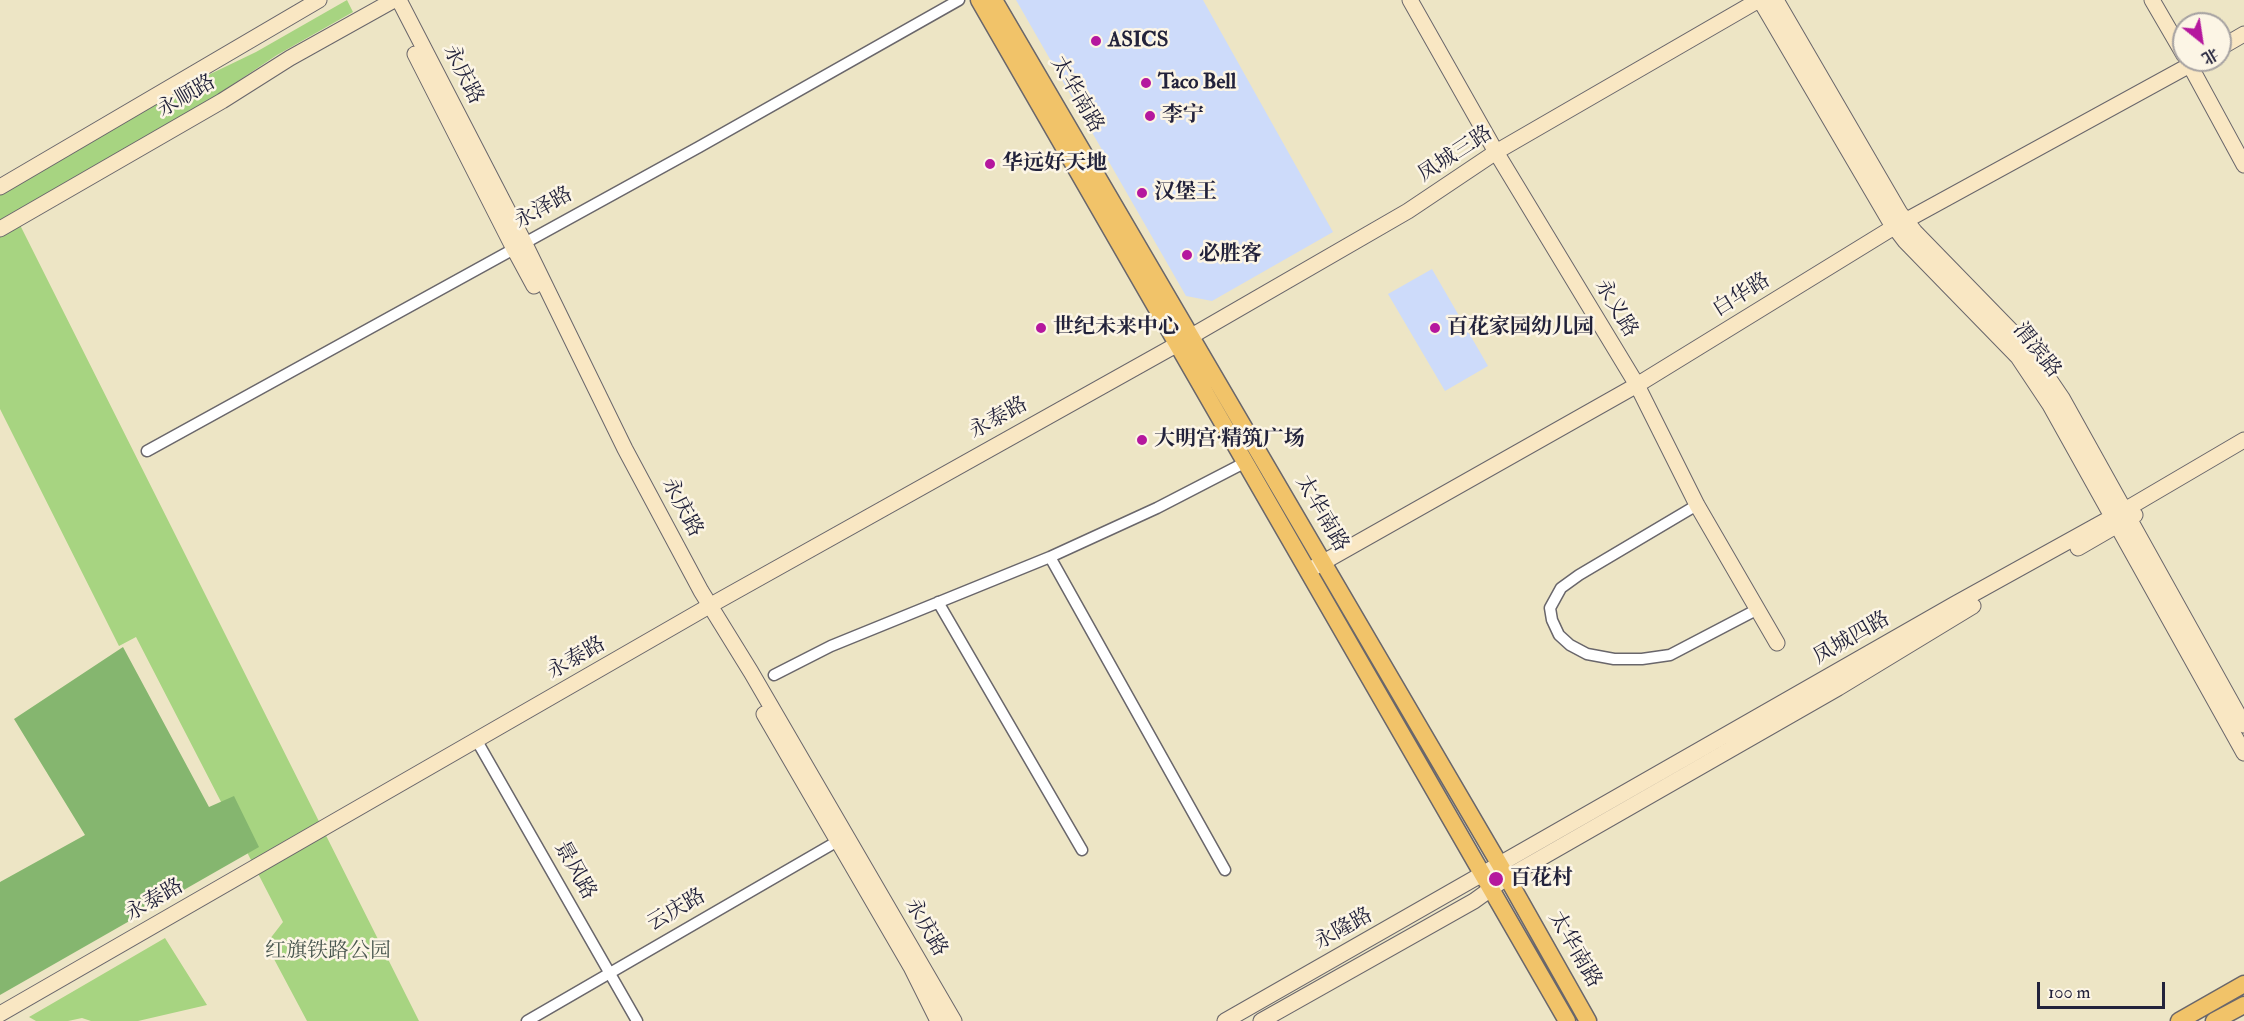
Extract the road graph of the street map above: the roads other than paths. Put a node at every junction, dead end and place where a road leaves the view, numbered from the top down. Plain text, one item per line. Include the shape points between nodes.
1 (319, 0) edge
2 (959, 0) edge
3 (979, 0) edge
4 (994, 0) edge
5 (1410, 0) edge
6 (1759, 0) edge
7 (1776, 0) edge
8 (2152, 0) edge
9 (393, 1) edge
10 (2172, 32) edge
11 (2172, 70) edge
12 (2196, 72) edge
13 (1496, 152) junction
14 (2244, 165) edge
15 (0, 187) edge
16 (1900, 224) junction
17 (0, 229) edge
18 (519, 245) junction
19 (1184, 341) junction
20 (1637, 385) junction
21 (2244, 440) edge
22 (147, 451) dead end
23 (2244, 451) edge
24 (1246, 462) junction
25 (1697, 506) junction
26 (2120, 519) junction
27 (1050, 557) junction
28 (1316, 566) junction
29 (938, 602) junction
30 (707, 608) junction
31 (1758, 609) junction
32 (1778, 643) dead end
33 (774, 675) dead end
34 (2244, 725) edge
35 (477, 741) junction
36 (2244, 753) edge
37 (842, 838) junction
38 (1082, 850) dead end
39 (1226, 870) dead end
40 (1503, 872) junction
41 (1487, 883) junction
42 (609, 974) junction
43 (2244, 984) edge
44 (2244, 1005) edge
45 (0, 1014) edge
46 (527, 1021) edge
47 (637, 1021) edge
48 (938, 1021) edge
49 (954, 1021) edge
50 (1225, 1021) edge
51 (1261, 1021) edge
52 (1567, 1021) edge
53 (1588, 1021) edge
54 (2179, 1021) edge
55 (2214, 1021) edge

1 - 15 street, 永顺路
2 - 18 street, 永泽路
3 - 19 main road, 太华南路
4 - 19 main road, 太华南路
5 - 13 street, 永义路
6 - 13 street, 凤城三路
6 - 16 street, 渭滨路
7 - 16 street, 渭滨路
8 - 10 street
9 - 17 street, 永顺路
9 - 18 street, 永庆路
11 - 16 street, 白华路
12 - 14 street
13 - 19 street, 凤城三路 via 1408,211
13 - 20 street, 永义路
16 - 20 street, 白华路
16 - 26 street, 渭滨路 via 2028,348 2062,398
18 - 22 street, 永泽路
18 - 30 street, 永庆路
19 - 24 main road, 太华南路
19 - 28 main road, 太华南路
19 - 30 street, 永泰路
20 - 25 street, 永义路
20 - 28 street, 白华路
21 - 26 street, 凤城四路
23 - 26 street, 凤城四路
24 - 27 street
24 - 28 main road, 太华南路
25 - 31 street, 永义路
25 - 31 street via 1561,588 1550,608 1559,635 1587,654 1642,659 1670,655
26 - 34 street, 渭滨路
26 - 36 street, 渭滨路
26 - 40 street, 凤城四路 via 1838,688
27 - 29 street
27 - 39 street
28 - 40 main road, 太华南路
28 - 41 main road, 太华南路
29 - 33 street via 831,646
29 - 38 street
30 - 35 street, 永泰路
30 - 37 street, 永庆路
31 - 32 street, 永义路
35 - 42 street, 景风路
35 - 45 street, 永泰路
37 - 42 street, 云庆路
37 - 48 street, 永庆路
37 - 49 street, 永庆路
40 - 41 street, 凤城四路
40 - 53 main road, 太华南路
41 - 50 street, 永隆路
41 - 51 street, 永隆路
41 - 52 main road, 太华南路
42 - 46 street, 云庆路
42 - 47 street, 景风路
43 - 54 main road
44 - 55 main road

